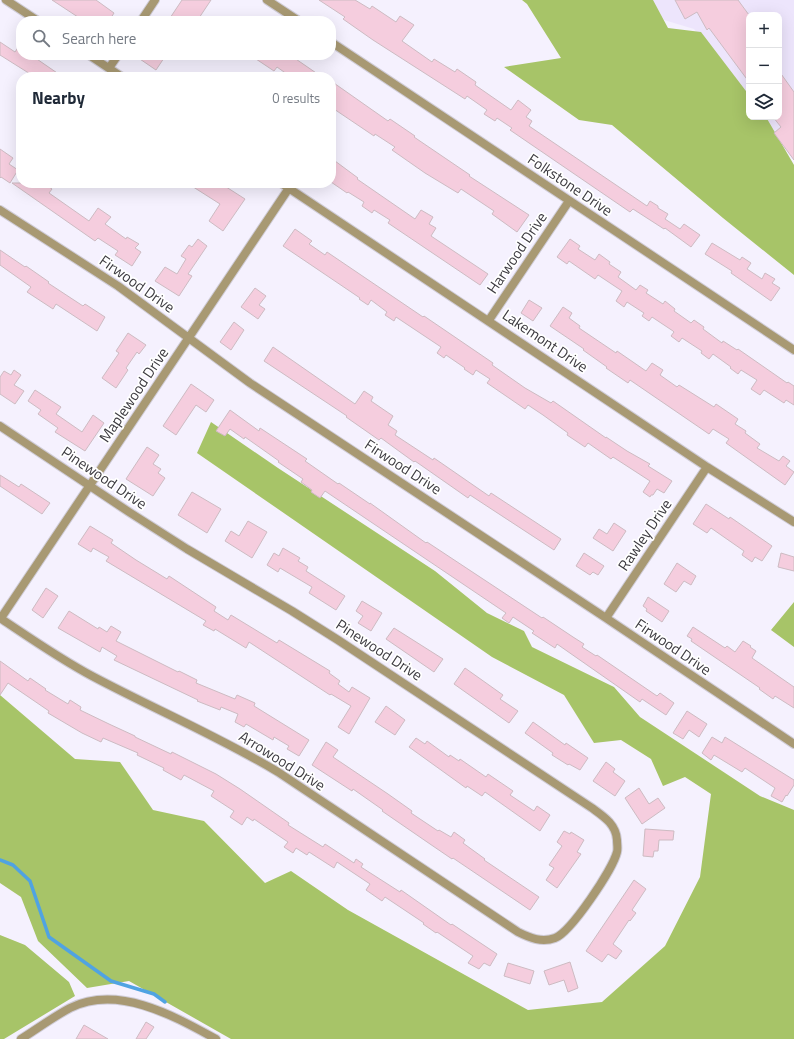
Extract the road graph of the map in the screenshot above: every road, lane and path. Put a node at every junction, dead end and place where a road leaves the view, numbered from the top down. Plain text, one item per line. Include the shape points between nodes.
1 (6, 0) edge
2 (155, 0) edge
3 (268, 0) edge
4 (30, 16) edge
5 (144, 16) edge
6 (292, 16) edge
7 (336, 45) edge
8 (97, 60) edge
9 (115, 60) edge
10 (109, 68) junction
11 (115, 72) edge
12 (283, 188) edge
13 (290, 188) edge
14 (569, 201) junction
15 (0, 210) edge
16 (489, 320) junction
17 (189, 337) junction
18 (794, 350) edge
19 (0, 426) edge
20 (707, 467) junction
21 (90, 486) junction
22 (794, 522) edge
23 (1, 618) edge
24 (606, 618) junction
25 (794, 744) edge
26 (542, 940) joint
27 (21, 1039) edge
28 (216, 1039) edge

1 - 4 street
2 - 5 street
3 - 6 street
7 - 14 street, Folkstone Drive
8 - 10 street
9 - 10 street
10 - 11 street
12 - 17 street, Maplewood Drive
13 - 16 street, Lakemont Drive
14 - 16 street, Harwood Drive
14 - 18 street, Folkstone Drive
15 - 17 street, Firwood Drive via 118,286
16 - 20 street, Lakemont Drive
17 - 21 street, Maplewood Drive
17 - 24 street, Firwood Drive via 250,383
19 - 21 street, Pinewood Drive
20 - 22 street, Lakemont Drive
20 - 24 street, Rawley Drive
21 - 23 street, Maplewood Drive
21 - 26 street, Pinewood Drive via 187,549 338,640 606,818 617,838 617,851 612,864 573,924 556,938
23 - 26 street, Arrowood Drive via 68,663 278,772 518,932 531,939
24 - 25 street, Firwood Drive
27 - 28 street via 70,1008 90,1001 108,999 154,1009

